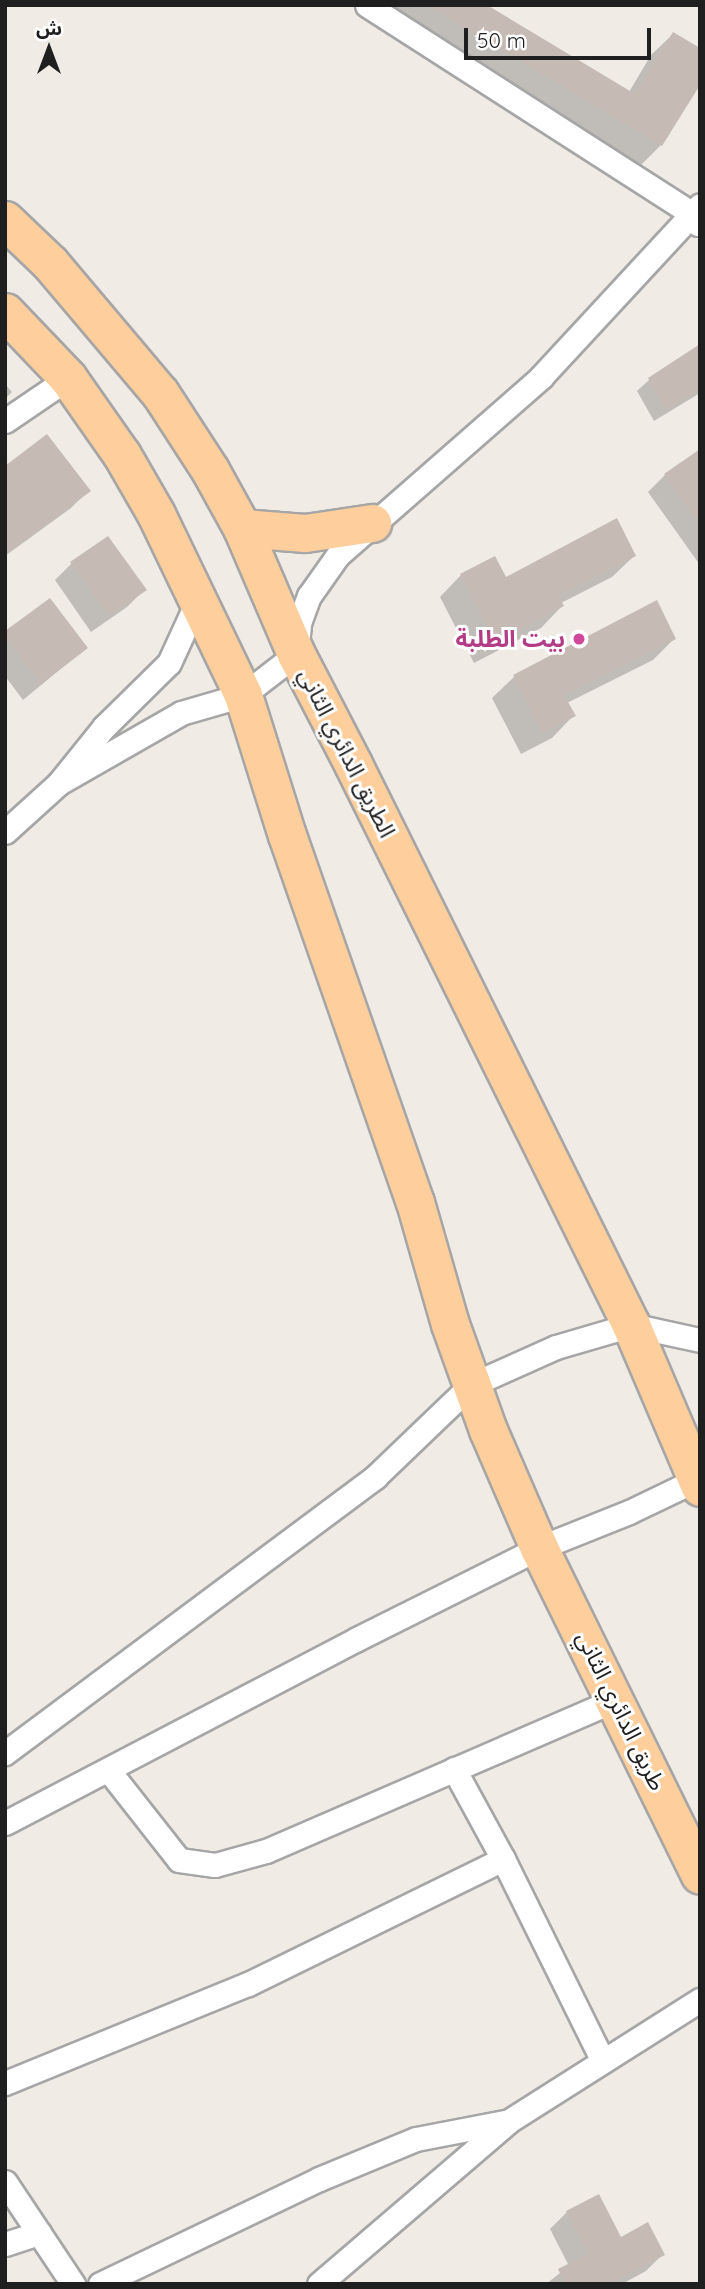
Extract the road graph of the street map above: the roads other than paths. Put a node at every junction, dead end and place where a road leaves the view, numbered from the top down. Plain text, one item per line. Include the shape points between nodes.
1 (367, 5) edge
2 (697, 215) edge
3 (5, 220) edge
4 (5, 312) edge
5 (68, 378) junction
6 (5, 421) edge
7 (372, 523) junction
8 (242, 528) junction
9 (197, 602) junction
10 (296, 654) junction
11 (243, 695) junction
12 (59, 783) junction
13 (5, 832) edge
14 (631, 1325) junction
15 (700, 1340) edge
16 (471, 1385) junction
17 (699, 1482) edge
18 (539, 1548) junction
19 (615, 1700) junction
20 (5, 1753) edge
21 (454, 1769) junction
22 (108, 1771) junction
23 (5, 1823) edge
24 (503, 1859) junction
25 (700, 1875) edge
26 (700, 2000) edge
27 (603, 2061) junction
28 (5, 2083) edge
29 (509, 2121) junction
30 (5, 2182) edge
31 (39, 2233) junction
32 (5, 2244) edge
33 (73, 2284) edge
34 (100, 2284) edge
35 (319, 2284) edge

1 - 2 street
2 - 7 street via 541,377
3 - 8 main road, الطريق الدائري الثاني via 50,263 160,393
4 - 5 main road
5 - 6 street
5 - 9 main road via 122,455 156,514
7 - 8 main road via 305,533
7 - 10 street via 338,555 309,596 299,623
8 - 10 main road, الطريق الدائري الثاني
9 - 11 main road
9 - 12 street via 169,663 104,727
10 - 11 street
10 - 14 main road, الطريق الدائري الثاني
11 - 12 street via 181,713
11 - 16 main road via 415,1202
12 - 13 street
14 - 15 street
14 - 16 street via 556,1347
14 - 17 main road, الطريق الدائري الثاني
16 - 18 main road, طريق الدائري الثاني
16 - 20 street via 375,1477
17 - 18 street
18 - 19 main road, طريق الدائري الثاني
18 - 22 street
19 - 21 street
19 - 25 main road, طريق الدائري الثاني
21 - 22 street via 266,1851 215,1865 179,1860
21 - 24 street
22 - 23 street
24 - 27 street
24 - 28 street via 248,1984
26 - 27 street
27 - 29 street
29 - 34 street via 416,2139 319,2179
29 - 35 street
30 - 31 street
31 - 32 street
31 - 33 street

